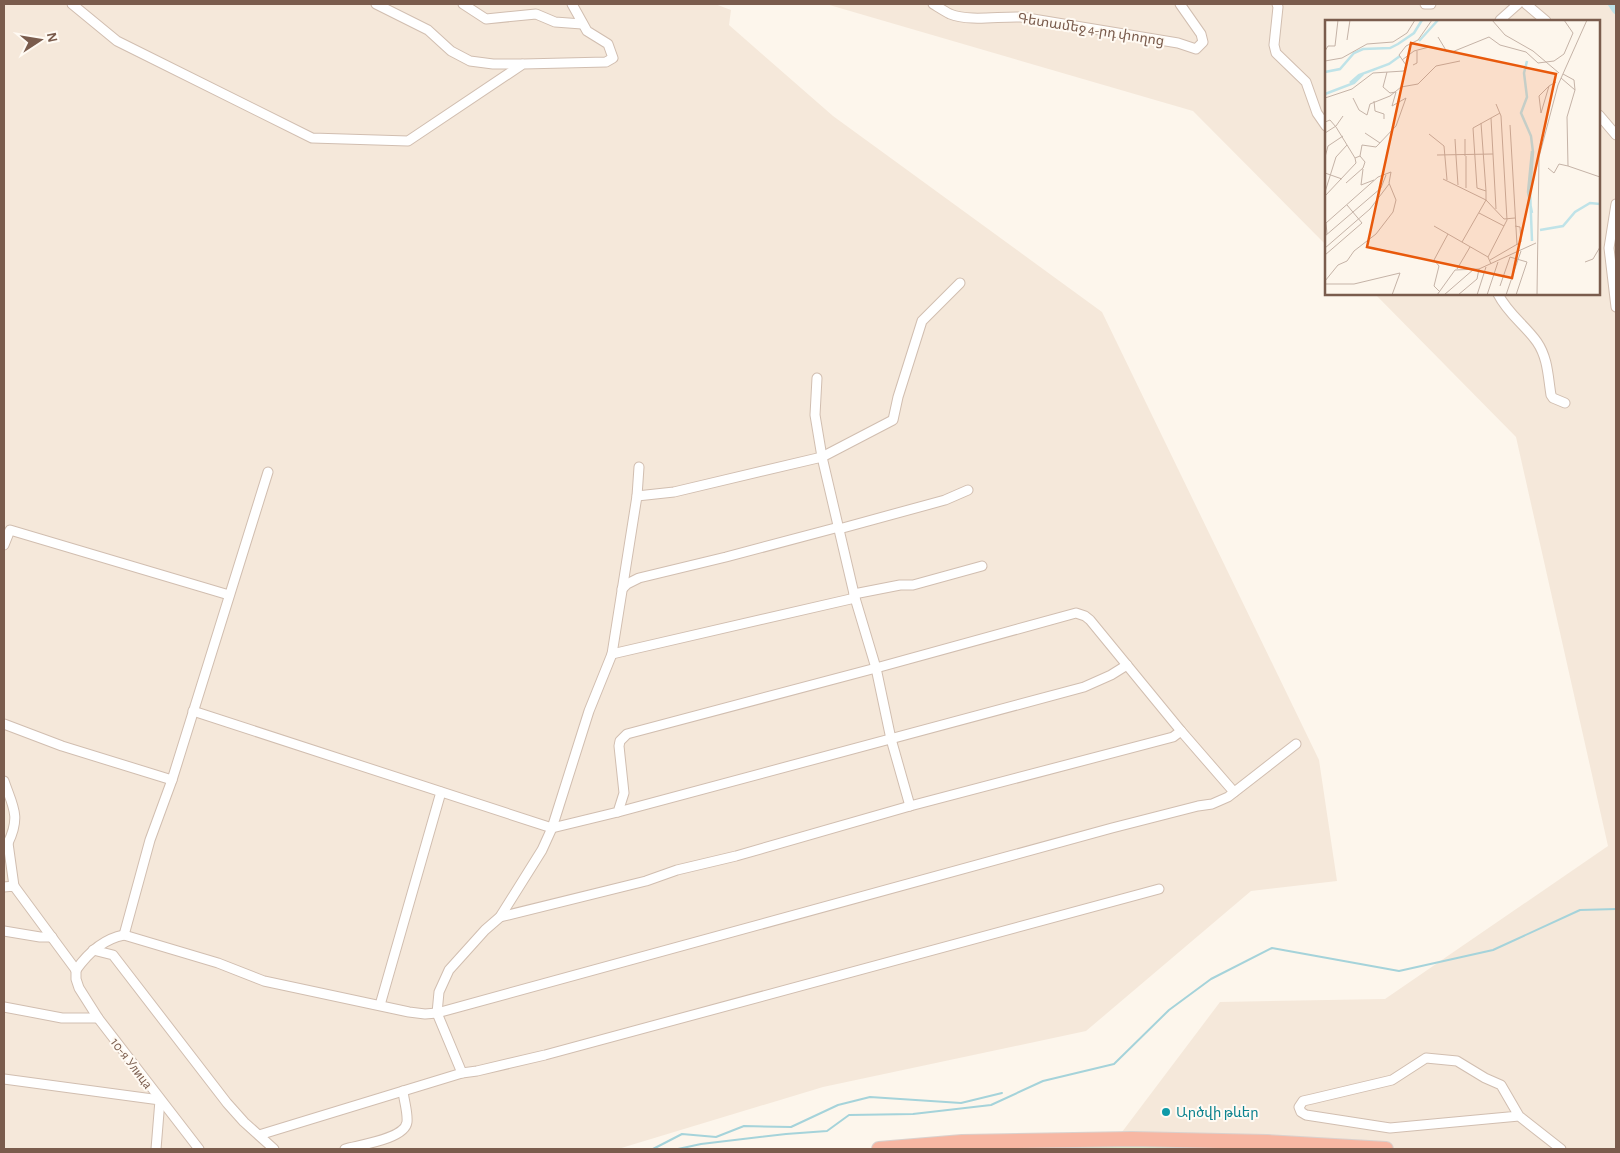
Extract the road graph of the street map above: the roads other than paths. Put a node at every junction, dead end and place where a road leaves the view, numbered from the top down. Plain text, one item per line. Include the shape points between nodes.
1 (72, 4) edge
2 (376, 4) edge
3 (463, 4) edge
4 (572, 4) edge
5 (933, 4) edge
6 (1180, 4) edge
7 (1277, 4) edge
8 (1425, 4) edge
9 (1431, 4) edge
10 (1518, 4) edge
11 (1526, 4) edge
12 (1500, 20) edge
13 (1545, 20) edge
14 (582, 24) junction
15 (523, 64) junction
16 (1600, 116) edge
17 (1325, 125) edge
18 (1616, 135) edge
19 (1616, 204) edge
20 (960, 283) dead end
21 (1498, 295) edge
22 (1616, 295) edge
23 (1616, 307) edge
24 (817, 378) dead end
25 (1565, 403) dead end
26 (822, 457) junction
27 (639, 467) dead end
28 (268, 472) dead end
29 (968, 490) dead end
30 (637, 496) junction
31 (839, 528) junction
32 (4, 545) edge
33 (982, 566) dead end
34 (622, 590) junction
35 (229, 595) junction
36 (854, 596) junction
37 (612, 654) junction
38 (1127, 665) junction
39 (876, 668) junction
40 (193, 711) junction
41 (4, 724) edge
42 (1181, 731) junction
43 (891, 739) junction
44 (1296, 744) dead end
45 (172, 780) junction
46 (4, 781) edge
47 (441, 792) junction
48 (1234, 792) junction
49 (910, 806) junction
50 (618, 812) junction
51 (552, 828) junction
52 (6, 840) edge
53 (14, 886) junction
54 (4, 887) edge
55 (1159, 889) dead end
56 (500, 917) junction
57 (4, 932) edge
58 (124, 935) junction
59 (52, 937) junction
60 (93, 950) junction
61 (76, 970) junction
62 (380, 1005) junction
63 (4, 1007) edge
64 (438, 1013) junction
65 (98, 1018) junction
66 (462, 1073) junction
67 (4, 1079) edge
68 (402, 1091) junction
69 (160, 1100) junction
70 (1519, 1116) junction
71 (259, 1135) junction
72 (156, 1149) edge
73 (199, 1149) edge
74 (274, 1149) edge
75 (345, 1149) edge
76 (879, 1149) edge
77 (1386, 1149) edge
78 (1561, 1149) edge

1 - 15 street via 116,41 312,138 408,141
2 - 15 street via 428,30 450,51 470,61
3 - 14 street via 486,19 536,14 556,22
4 - 14 street
5 - 6 street, Գետամեջ 4-րդ փողոց via 950,14 970,18 1021,17 1178,43 1196,50 1203,42 1201,34
7 - 17 street via 1276,53 1306,82 1317,113
8 - 9 street
10 - 12 street
11 - 13 street
14 - 15 street via 608,44 612,58 606,62
16 - 18 street
19 - 22 street via 1609,248
20 - 26 street via 922,321 893,420
21 - 25 street via 1504,307 1537,342 1546,361 1551,395
22 - 23 street
24 - 26 street via 815,415
26 - 30 street via 674,492
26 - 31 street
27 - 30 street
28 - 35 street
29 - 31 street via 945,500
30 - 34 street
31 - 34 street via 639,578
31 - 36 street
32 - 35 street via 10,530
33 - 36 street via 913,585
34 - 37 street
35 - 40 street
36 - 37 street
36 - 39 street
37 - 51 street via 589,711
38 - 39 street via 1090,620 1076,613
38 - 42 street
38 - 43 street via 1084,687
39 - 43 street
39 - 50 street via 627,734 619,746 624,793
40 - 45 street
40 - 47 street
41 - 45 street via 62,746
42 - 48 street
42 - 49 street via 1173,737
43 - 49 street
43 - 50 street
44 - 48 street
45 - 58 street via 150,840
46 - 52 street via 16,814 14,830
47 - 51 street
47 - 62 street
48 - 64 street via 1212,804 1083,836
49 - 56 street via 646,881
50 - 51 street
51 - 56 street
52 - 53 street
53 - 54 street
53 - 59 street
55 - 66 street via 545,1055
56 - 64 street via 449,970 439,992
57 - 59 street
58 - 60 street via 114,936
58 - 62 street via 218,963 264,981
59 - 61 street
60 - 61 street
60 - 71 street via 112,955 226,1103
61 - 65 street, 10-я Улица via 79,988
62 - 64 street via 425,1014
63 - 65 street via 62,1018
64 - 66 street
65 - 69 street, 10-я Улица
66 - 68 street
67 - 69 street
68 - 71 street
68 - 75 street via 407,1121 402,1131 392,1137
69 - 72 street
69 - 73 street, 10-я Улица
70 - 70 street via 1390,1128 1306,1115 1299,1107 1312,1099 1392,1080 1426,1058 1457,1061 1501,1085
70 - 78 street
71 - 74 street
76 - 77 highway via 962,1142 1132,1139

